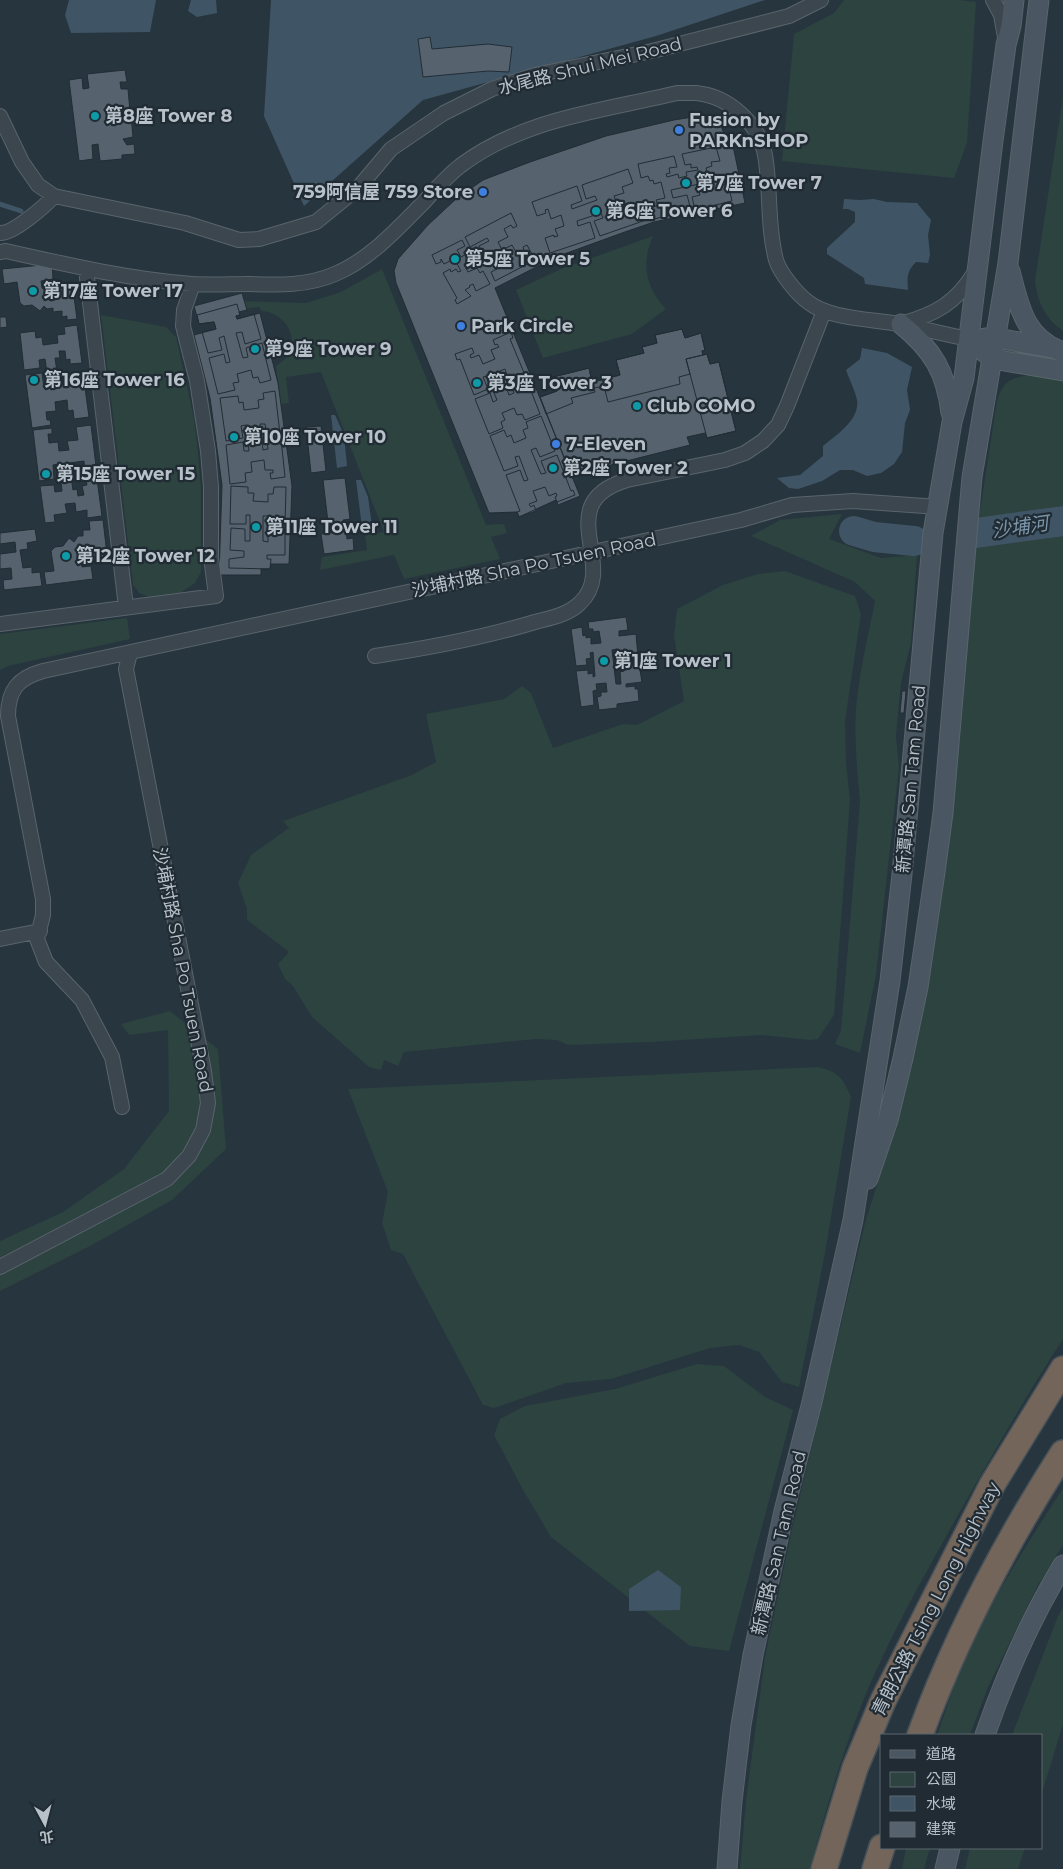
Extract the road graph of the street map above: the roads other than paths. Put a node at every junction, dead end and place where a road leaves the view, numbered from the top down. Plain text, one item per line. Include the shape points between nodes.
1 (821, 0) edge
2 (993, 0) edge
3 (1014, 0) edge
4 (1039, 0) edge
5 (1006, 45) junction
6 (0, 116) edge
7 (50, 200) junction
8 (4, 233) edge
9 (0, 252) edge
10 (1008, 262) junction
11 (86, 269) junction
12 (976, 269) junction
13 (193, 284) junction
14 (824, 311) junction
15 (900, 324) junction
16 (997, 338) junction
17 (969, 339) junction
18 (1060, 351) edge
19 (993, 359) junction
20 (1063, 371) edge
21 (952, 422) junction
22 (972, 477) junction
23 (939, 507) junction
24 (591, 553) junction
25 (126, 607) junction
26 (0, 624) edge
27 (130, 653) junction
28 (375, 656) dead end
29 (5, 730) edge
30 (40, 930) junction
31 (0, 939) edge
32 (122, 1107) dead end
33 (853, 1220) junction
34 (0, 1267) edge
35 (1063, 1369) edge
36 (1063, 1453) edge
37 (1063, 1565) edge
38 (920, 1734) edge
39 (985, 1734) edge
40 (881, 1849) edge
41 (950, 1849) edge
42 (727, 1869) edge
43 (824, 1869) edge
44 (875, 1869) edge
45 (945, 1869) edge

1 - 7 street, 水尾路 Shui Mei Road via 789,16 652,51 536,75 492,89 444,113 391,149 359,187 316,222 259,239 239,240 185,223
2 - 5 street via 1001,15
3 - 5 street, 新潭路 San Tam Road
4 - 10 street, 新潭路 San Tam Road
5 - 12 street, 新潭路 San Tam Road
6 - 7 street via 22,162
7 - 8 street
9 - 11 street
10 - 16 street, 新潭路 San Tam Road
10 - 18 street via 1025,321 1034,333
11 - 13 street
11 - 25 street
12 - 15 street via 951,302 927,316
12 - 17 street, 新潭路 San Tam Road
13 - 14 street via 284,286 334,275 378,246 459,167 502,140 549,122 677,93 697,93 733,107 758,136 765,154 770,224 777,262 796,292 809,304
13 - 25 street via 184,310 183,326 208,451 211,557 216,596
14 - 15 street
14 - 24 street via 788,406 778,425 763,441 745,453 725,460 613,484 600,492 588,519
15 - 17 street
15 - 21 street via 929,350 944,376
16 - 17 street
16 - 18 street
16 - 19 street, 新潭路 San Tam Road
17 - 19 street
17 - 21 street, 新潭路 San Tam Road via 964,378
19 - 20 street
19 - 22 street, 新潭路 San Tam Road
21 - 23 street, 新潭路 San Tam Road
22 - 23 street via 957,497
22 - 33 street, 新潭路 San Tam Road via 943,813 918,987 888,1120
23 - 24 street, 沙埔村路 Sha Po Tsuen Road via 853,502 792,505 741,520
23 - 33 street, 新潭路 San Tam Road via 933,533 890,981
24 - 27 street, 沙埔村路 Sha Po Tsuen Road
24 - 28 street via 594,572 590,589 581,603 566,613 504,632
25 - 26 street
27 - 29 street, 沙埔村路 Sha Po Tsuen Road via 30,674 12,692
27 - 34 street, 沙埔村路 Sha Po Tsuen Road via 126,669 204,1071 208,1103 203,1130 189,1156 167,1179
29 - 30 street, 沙埔村路 Sha Po Tsuen Road via 43,899
30 - 31 street
30 - 32 street, 沙埔村路 Sha Po Tsuen Road via 37,939 46,962 82,1000 112,1057
33 - 42 street, 新潭路 San Tam Road via 753,1655 732,1801
35 - 43 highway, 青朗公路 Tsing Long Highway via 992,1485 883,1701 855,1768
36 - 38 highway via 991,1574
37 - 39 street via 1042,1601
40 - 44 highway
41 - 45 street

